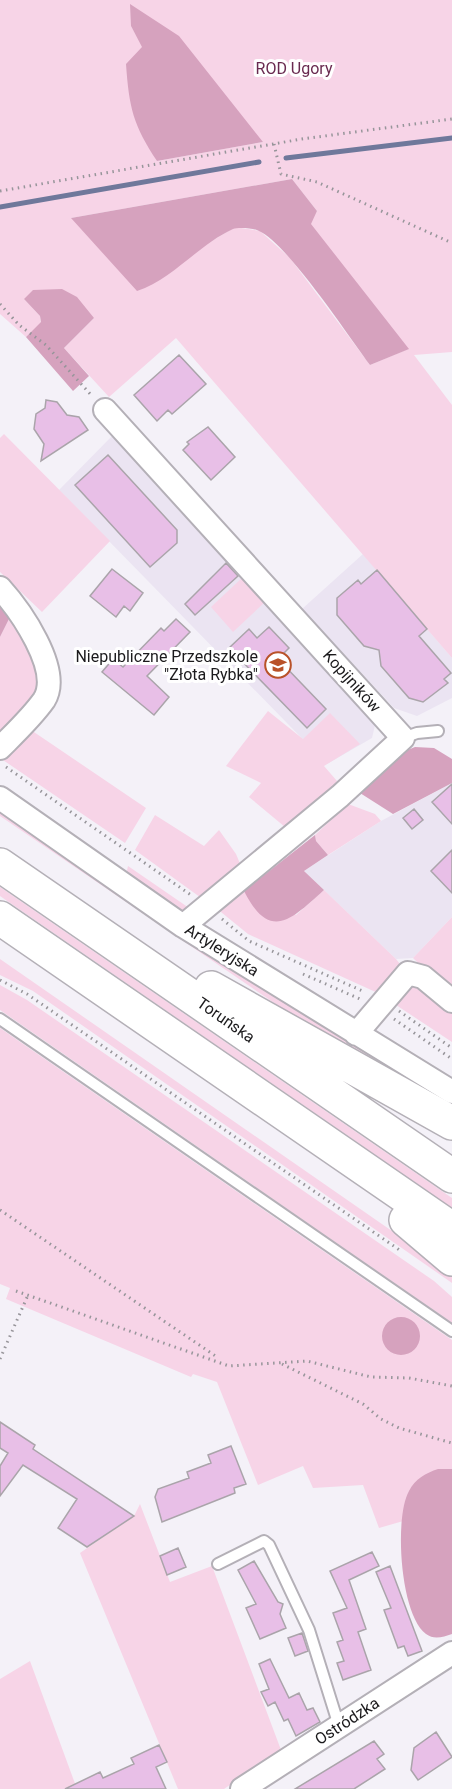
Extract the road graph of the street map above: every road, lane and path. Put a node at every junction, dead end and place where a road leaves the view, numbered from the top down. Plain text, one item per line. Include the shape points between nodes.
1 (452, 119) edge
2 (274, 144) junction
3 (0, 190) edge
4 (452, 243) edge
5 (0, 304) edge
6 (105, 410) joint
7 (0, 588) edge
8 (438, 731) dead end
9 (403, 738) junction
10 (0, 748) edge
11 (0, 798) edge
12 (12, 873) edge
13 (0, 918) edge
14 (183, 926) junction
15 (0, 980) edge
16 (452, 1001) edge
17 (0, 1019) edge
18 (356, 1034) junction
19 (246, 1087) junction
20 (452, 1092) edge
21 (452, 1123) edge
22 (452, 1176) edge
23 (0, 1210) edge
24 (452, 1229) edge
25 (409, 1257) dead end
26 (452, 1259) edge
27 (16, 1291) dead end
28 (28, 1295) junction
29 (452, 1331) edge
30 (218, 1357) dead end
31 (0, 1359) edge
32 (280, 1364) junction
33 (452, 1386) edge
34 (452, 1443) edge
35 (218, 1564) dead end
36 (452, 1653) edge
37 (339, 1726) junction
38 (242, 1789) edge

1 - 2 path
2 - 3 path
2 - 4 path via 281,174 317,182
5 - 6 path via 19,326 46,345
6 - 9 street, Kopijników
7 - 10 street via 33,630 49,688 44,699
8 - 9 lane via 417,732
9 - 14 street via 340,796
11 - 14 street, Artyleryjska
12 - 21 highway via 90,922
12 - 22 highway, Toruńska
13 - 19 highway
14 - 18 street, Artyleryjska
15 - 25 path via 27,994
16 - 18 street via 423,977 408,974
17 - 29 lane
18 - 20 street, Artyleryjska
19 - 24 highway
19 - 26 highway
23 - 30 path
27 - 28 path
28 - 31 path
28 - 32 path via 229,1366
32 - 33 path via 306,1362 371,1377 409,1378
32 - 34 path via 363,1404 399,1428
35 - 37 lane via 264,1541 269,1545 309,1630
36 - 37 street, Ostródzka
37 - 38 street, Ostródzka

